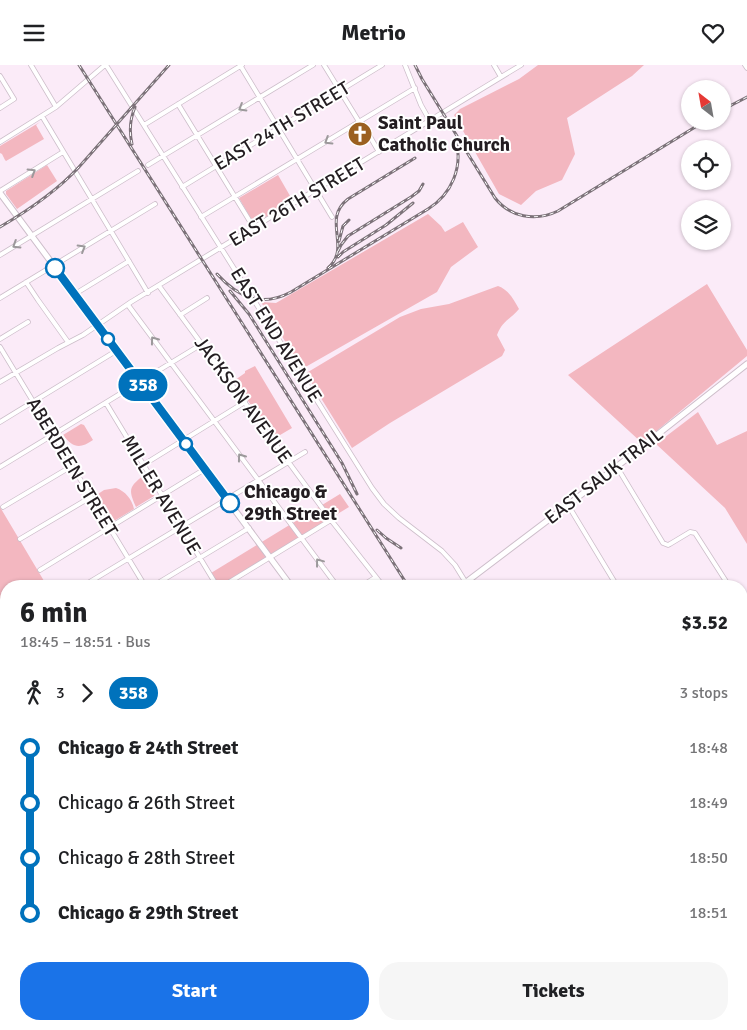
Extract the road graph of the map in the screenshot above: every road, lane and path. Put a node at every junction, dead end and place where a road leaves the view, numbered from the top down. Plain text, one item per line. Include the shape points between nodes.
1 (31, 65) edge
2 (105, 65) edge
3 (241, 65) edge
4 (314, 65) edge
5 (324, 65) edge
6 (382, 65) edge
7 (406, 65) edge
8 (494, 65) edge
9 (521, 65) edge
10 (0, 76) edge
11 (501, 77) junction
12 (415, 88) junction
13 (340, 91) junction
14 (260, 97) junction
15 (178, 104) junction
16 (56, 107) junction
17 (0, 108) edge
18 (42, 117) junction
19 (360, 121) junction
20 (430, 121) junction
21 (144, 125) junction
22 (279, 128) junction
23 (197, 135) junction
24 (0, 142) edge
25 (63, 152) junction
26 (380, 152) junction
27 (163, 156) junction
28 (298, 160) junction
29 (148, 165) dead end
30 (216, 166) junction
31 (138, 171) dead end
32 (182, 187) junction
33 (316, 190) junction
34 (0, 192) edge
35 (235, 197) junction
36 (92, 199) junction
37 (155, 204) dead end
38 (202, 217) junction
39 (332, 217) dead end
40 (254, 228) junction
41 (110, 231) junction
42 (31, 235) junction
43 (221, 248) junction
44 (0, 255) edge
45 (129, 261) junction
46 (53, 265) junction
47 (26, 282) junction
48 (159, 286) junction
49 (148, 293) junction
50 (75, 294) junction
51 (0, 298) edge
52 (207, 298) dead end
53 (128, 305) junction
54 (180, 315) junction
55 (28, 322) dead end
56 (98, 325) junction
57 (0, 339) edge
58 (68, 342) junction
59 (202, 344) junction
60 (0, 347) edge
61 (116, 351) junction
62 (171, 363) junction
63 (747, 364) edge
64 (16, 373) junction
65 (0, 382) edge
66 (140, 382) junction
67 (33, 402) junction
68 (245, 402) junction
69 (106, 403) junction
70 (214, 421) junction
71 (0, 422) edge
72 (53, 435) junction
73 (183, 441) junction
74 (305, 452) dead end
75 (288, 461) junction
76 (143, 465) junction
77 (72, 466) junction
78 (0, 467) edge
79 (617, 467) junction
80 (205, 469) junction
81 (258, 480) junction
82 (162, 495) junction
83 (91, 497) junction
84 (227, 499) junction
85 (568, 505) junction
86 (3, 507) dead end
87 (331, 520) junction
88 (109, 527) junction
89 (181, 527) junction
90 (249, 528) junction
91 (301, 538) junction
92 (20, 539) dead end
93 (200, 558) junction
94 (270, 558) junction
95 (128, 559) junction
96 (40, 570) dead end
97 (376, 577) junction
98 (92, 580) edge
99 (141, 580) edge
100 (163, 580) edge
101 (213, 580) edge
102 (232, 580) edge
103 (286, 580) edge
104 (332, 580) edge
105 (371, 580) edge
106 (378, 580) edge
107 (462, 580) edge
108 (471, 580) edge
109 (613, 580) edge
110 (725, 580) edge

1 - 16 street
2 - 16 street
2 - 21 street, EAST END AVENUE
3 - 14 street
3 - 15 street
4 - 14 street
5 - 13 street
6 - 13 street, EAST 24TH STREET
7 - 12 street
8 - 11 street
9 - 11 street, EAST 26TH STREET
10 - 17 street via 14,99
11 - 20 street, EAST 26TH STREET
12 - 19 street
12 - 20 street
13 - 19 street
13 - 22 street, EAST 24TH STREET
14 - 22 street
14 -> 23 street
15 - 21 street
15 - 23 street
16 - 18 street
18 - 24 street
18 - 25 street
19 - 26 street
19 -> 28 street
20 - 26 street, EAST 26TH STREET
21 - 27 street, EAST END AVENUE
22 - 28 street
22 - 30 street, EAST 24TH STREET
23 - 27 street
23 - 30 street
34 -> 25 street
25 - 36 street
26 - 33 street, EAST 26TH STREET
27 - 29 street
27 - 32 street, EAST END AVENUE
28 - 33 street
28 - 35 street
30 - 32 street, EAST 24TH STREET
30 - 35 street
31 - 36 street
32 - 38 street, EAST END AVENUE
33 - 39 street
33 - 40 street, EAST 26TH STREET
34 - 42 main road
35 - 38 street
35 - 40 street
36 - 41 street
36 - 42 street
37 - 41 street
38 - 43 street, EAST END AVENUE
40 - 43 street, EAST 26TH STREET
41 - 45 street
46 -> 41 street
42 -> 44 street
42 - 46 main road
43 - 48 street, EAST 26TH STREET
43 - 107 street, EAST END AVENUE via 372,488 399,518 442,551 455,565
45 - 49 street
45 - 50 street
46 - 47 street
46 - 50 main road
47 - 51 street
47 - 58 street
48 - 49 street, EAST 26TH STREET
48 - 54 street, JACKSON AVENUE
49 - 53 street, EAST 26TH STREET
50 - 56 main road
52 - 54 street
53 - 56 street, EAST 26TH STREET
62 -> 53 street
54 - 59 street, JACKSON AVENUE
55 - 57 street
56 - 58 street, EAST 26TH STREET
56 - 61 main road
58 - 64 street, EAST 26TH STREET
59 - 62 street
59 - 68 street, JACKSON AVENUE
60 - 64 street, ABERDEEN STREET
61 - 66 main road
61 - 67 street
62 - 66 street
62 - 70 street
63 - 79 main road, EAST SAUK TRAIL
64 - 65 street, EAST 26TH STREET
64 - 67 street, ABERDEEN STREET
66 - 69 street
66 - 73 main road
67 - 71 street
67 - 72 street, ABERDEEN STREET
68 - 70 street
68 - 75 street, JACKSON AVENUE
69 - 72 street
69 - 76 street, MILLER AVENUE
70 - 73 street
81 -> 70 street
72 - 77 street, ABERDEEN STREET
72 - 78 street
73 - 76 street
73 - 80 main road
74 - 75 street
75 - 81 street
75 - 87 street, JACKSON AVENUE
76 - 82 street, MILLER AVENUE
77 - 83 street, ABERDEEN STREET
77 - 86 street
79 - 85 main road, EAST SAUK TRAIL
79 - 110 street via 663,543 668,545 690,532 697,534
80 - 82 street
80 - 84 main road
81 - 84 street
81 - 91 street
82 - 88 street
82 - 89 street, MILLER AVENUE
83 - 88 street, ABERDEEN STREET
83 - 92 street
84 - 89 street
84 - 90 main road
85 - 108 main road, EAST SAUK TRAIL
85 - 109 street
87 - 91 street
87 - 97 street, JACKSON AVENUE
88 - 95 street, ABERDEEN STREET
88 - 96 street
89 - 93 street, MILLER AVENUE
89 - 95 street
90 - 93 street
90 - 94 main road
91 - 94 street
104 -> 91 street
93 - 100 street
93 - 101 street, MILLER AVENUE
94 - 102 street
94 - 103 main road
95 - 98 street
95 - 99 street, ABERDEEN STREET
97 - 105 street
97 - 106 street, JACKSON AVENUE

